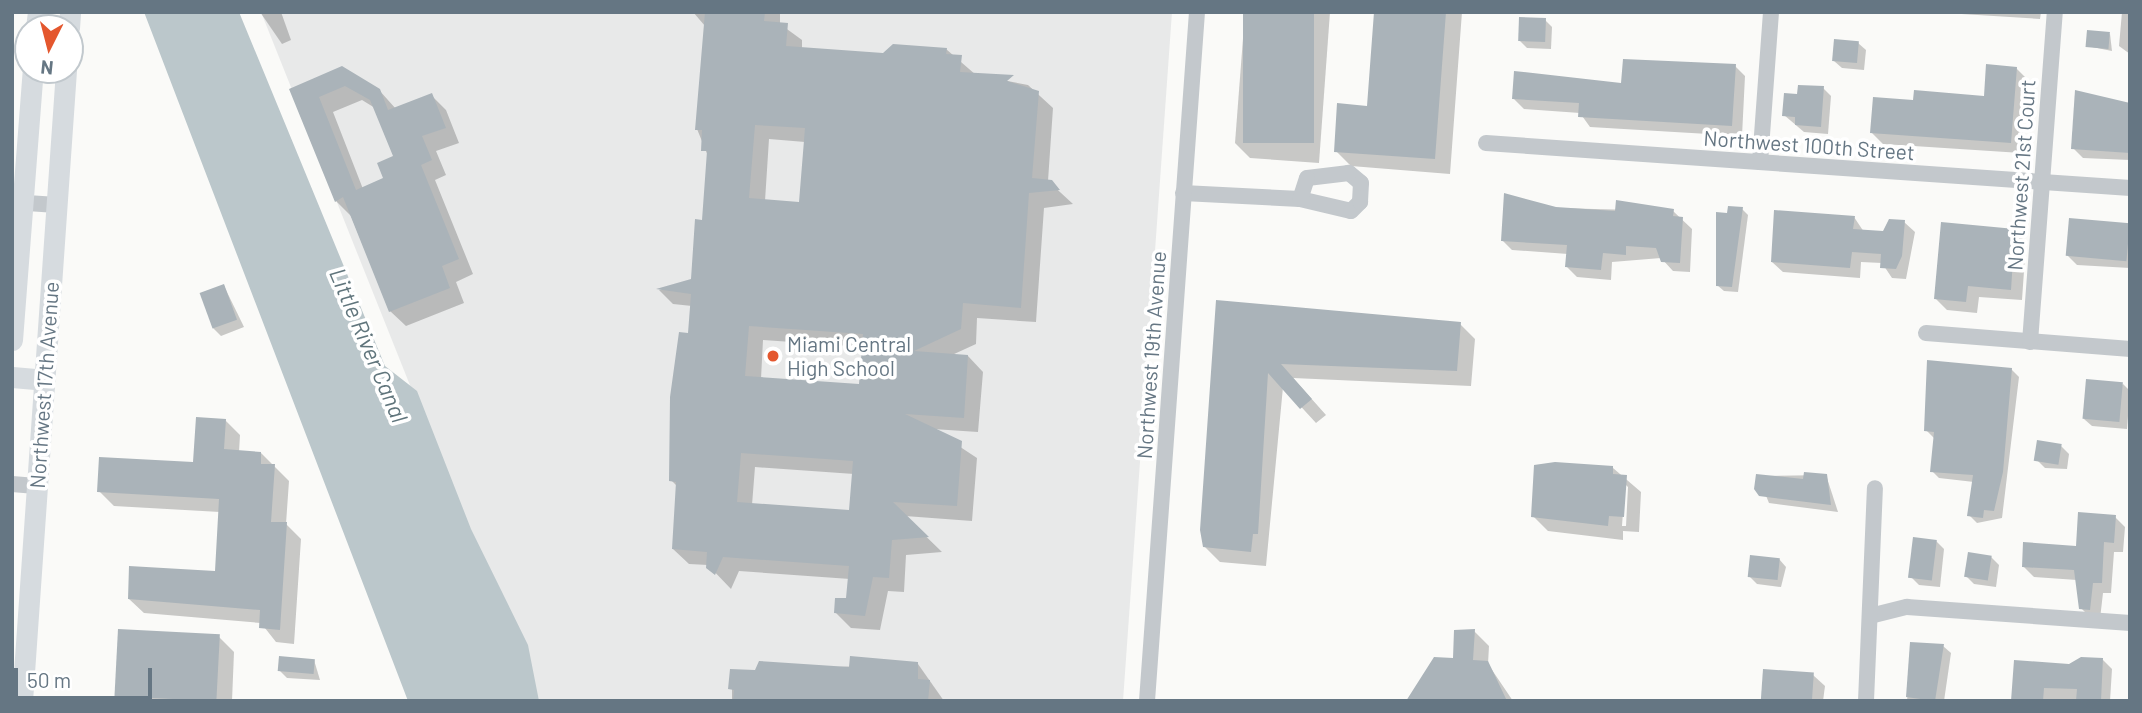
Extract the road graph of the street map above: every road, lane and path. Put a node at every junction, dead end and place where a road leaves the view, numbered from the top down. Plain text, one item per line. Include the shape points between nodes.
1 (1197, 12) edge
2 (1771, 12) edge
3 (2055, 12) edge
4 (31, 84) edge
5 (65, 84) edge
6 (1486, 143) dead end
7 (1760, 162) junction
8 (2042, 182) junction
9 (2130, 188) edge
10 (1184, 193) junction
11 (1300, 199) dead end
12 (18, 202) edge
13 (57, 205) junction
14 (1926, 333) dead end
15 (12, 340) edge
16 (2030, 342) junction
17 (2130, 349) edge
18 (12, 377) edge
19 (44, 380) junction
20 (12, 484) edge
21 (36, 486) junction
22 (1875, 488) dead end
23 (1874, 615) junction
24 (2130, 623) edge
25 (22, 701) edge
26 (1147, 701) edge
27 (1866, 701) edge

1 - 10 street, Northwest 19th Avenue
2 - 7 street
3 - 8 street, Northwest 21st Court
4 - 12 main road, Northwest 17th Avenue
5 - 13 main road, Northwest 17th Avenue
6 - 7 street, Northwest 100th Street
7 - 8 street, Northwest 100th Street
8 - 9 street, Northwest 100th Street
8 - 16 street, Northwest 21st Court
10 - 11 street
10 - 26 street, Northwest 19th Avenue
12 - 13 street
12 - 15 main road, Northwest 17th Avenue
13 - 19 main road, Northwest 17th Avenue
14 - 16 street
16 - 17 street
18 - 19 main road
19 - 21 main road, Northwest 17th Avenue
20 - 21 street
21 - 25 main road, Northwest 17th Avenue
22 - 23 street via 1868,592
23 - 24 street via 1907,607
23 - 27 street

